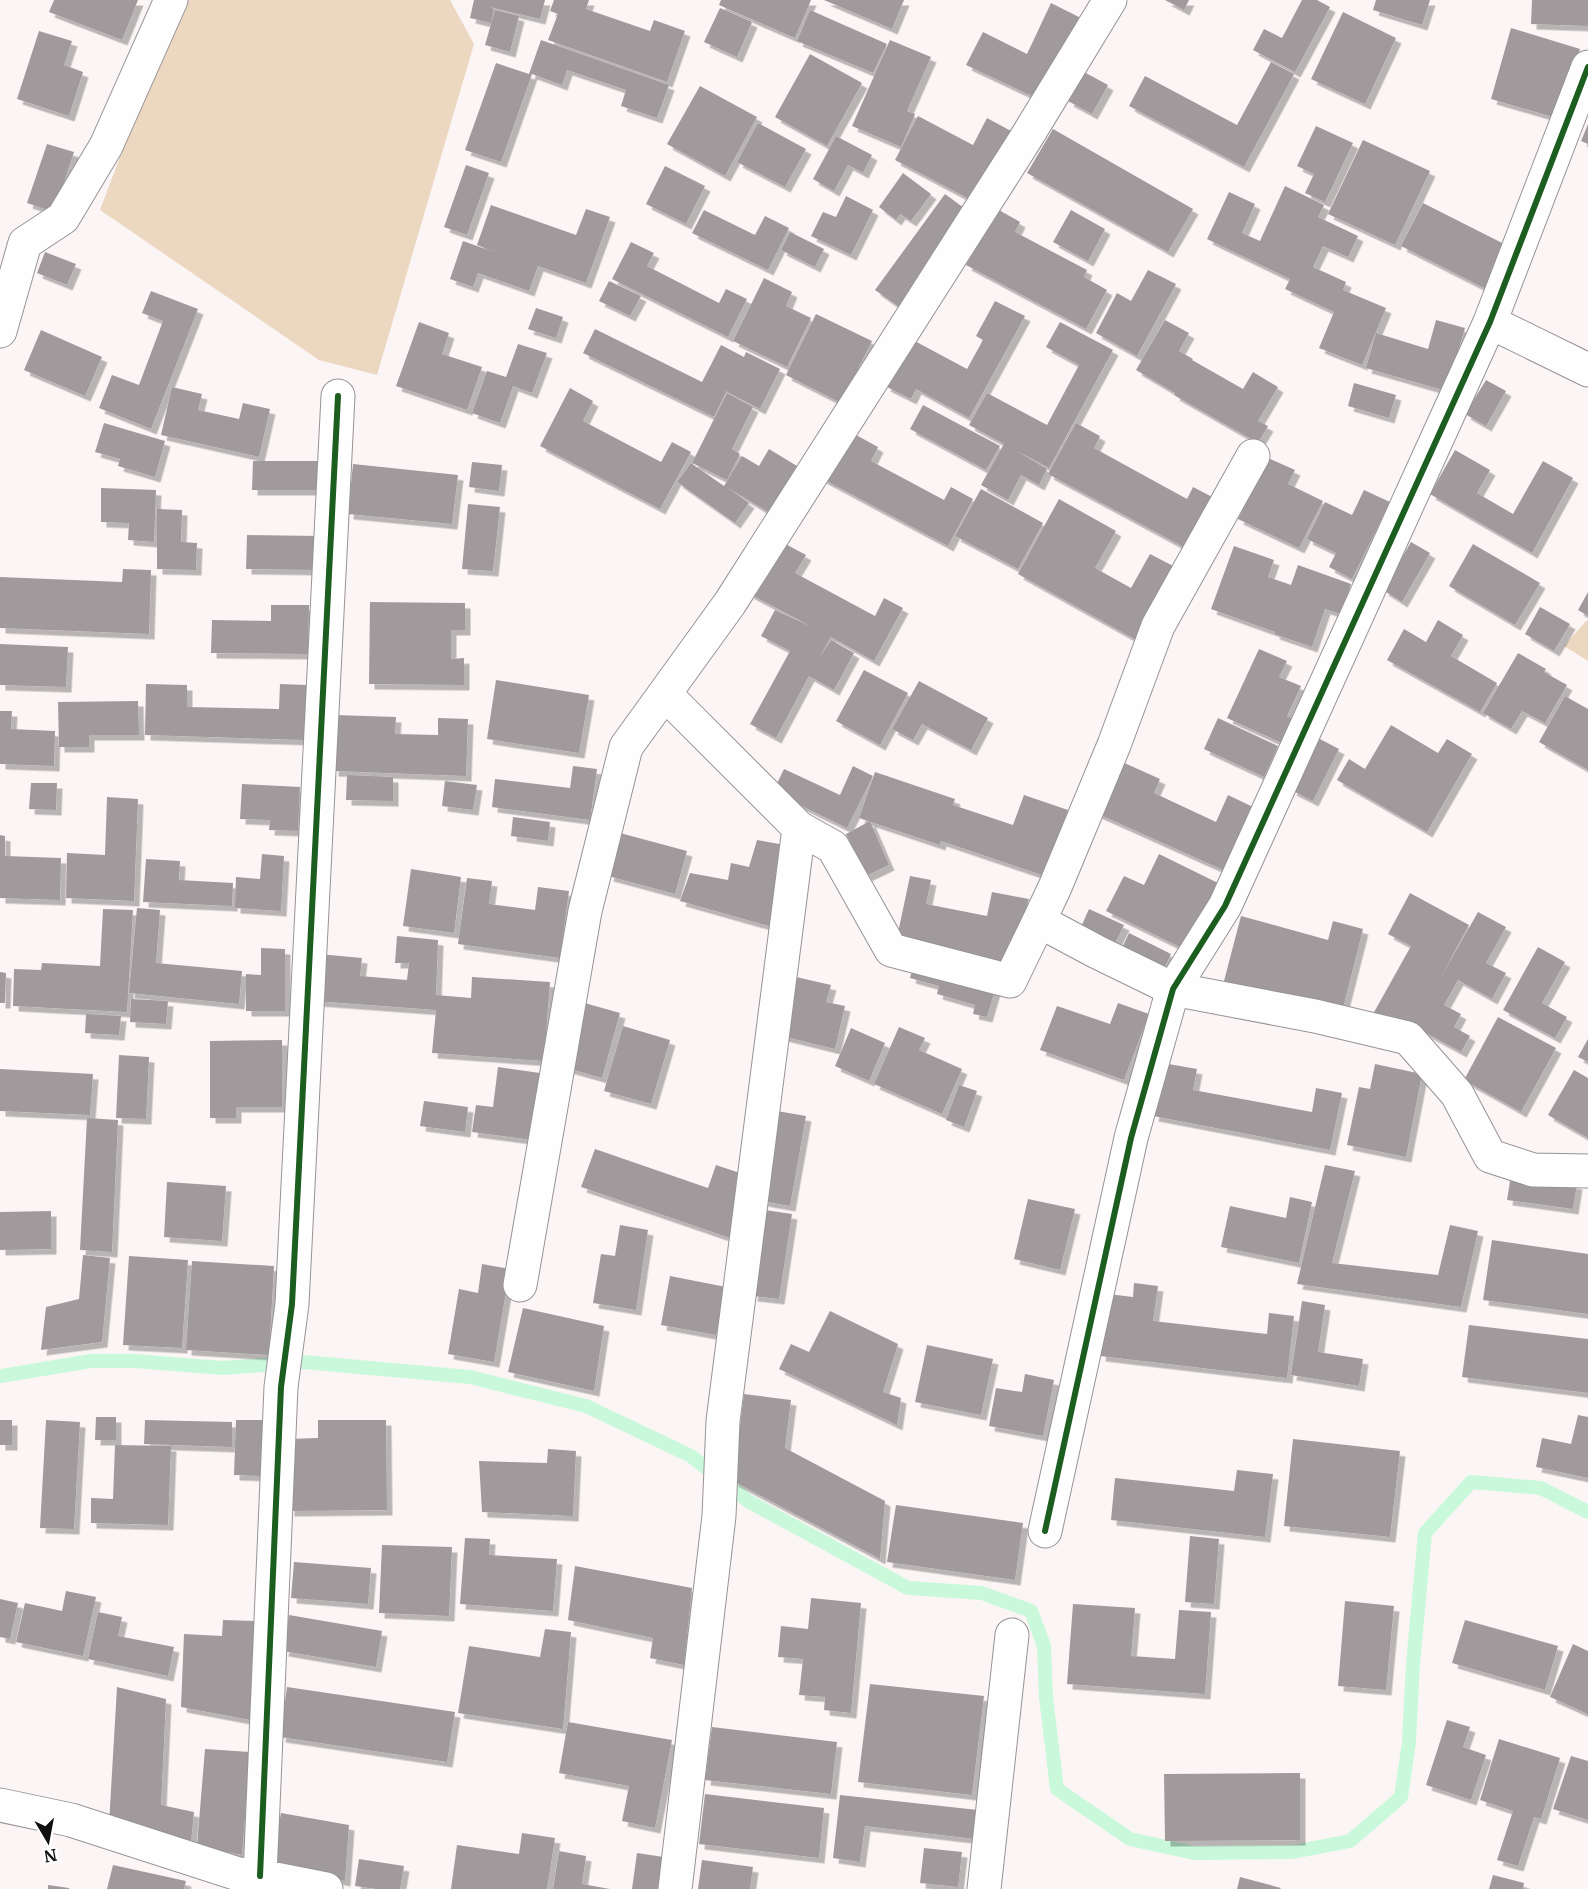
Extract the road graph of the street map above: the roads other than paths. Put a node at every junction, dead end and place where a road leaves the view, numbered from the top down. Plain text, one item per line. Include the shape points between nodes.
1 (171, 0) edge
2 (1110, 0) edge
3 (1588, 67) edge
4 (1490, 322) junction
5 (0, 331) edge
6 (1588, 370) edge
7 (338, 396) dead end
8 (1253, 456) dead end
9 (665, 694) junction
10 (799, 828) junction
11 (1039, 921) junction
12 (1173, 989) junction
13 (1588, 1171) edge
14 (520, 1285) dead end
15 (1045, 1532) dead end
16 (1012, 1635) dead end
17 (0, 1804) edge
18 (244, 1880) edge
19 (326, 1889) edge
20 (675, 1889) edge
21 (984, 1889) edge

1 - 5 street via 106,146 63,218 25,243
2 - 9 street via 730,603
3 - 4 street
4 - 6 street
4 - 12 street via 1225,906
7 - 18 street via 292,1304 281,1387
8 - 11 street via 1158,626 1114,745
9 - 10 street
9 - 14 street via 626,747 585,912
10 - 11 street via 833,847 891,950 1010,981
10 - 20 street via 723,1421 719,1516
11 - 12 street
12 - 13 street via 1408,1038 1457,1094 1490,1156 1533,1170
12 - 15 street via 1131,1138
16 - 21 street
17 - 18 street via 71,1820
18 - 19 street

